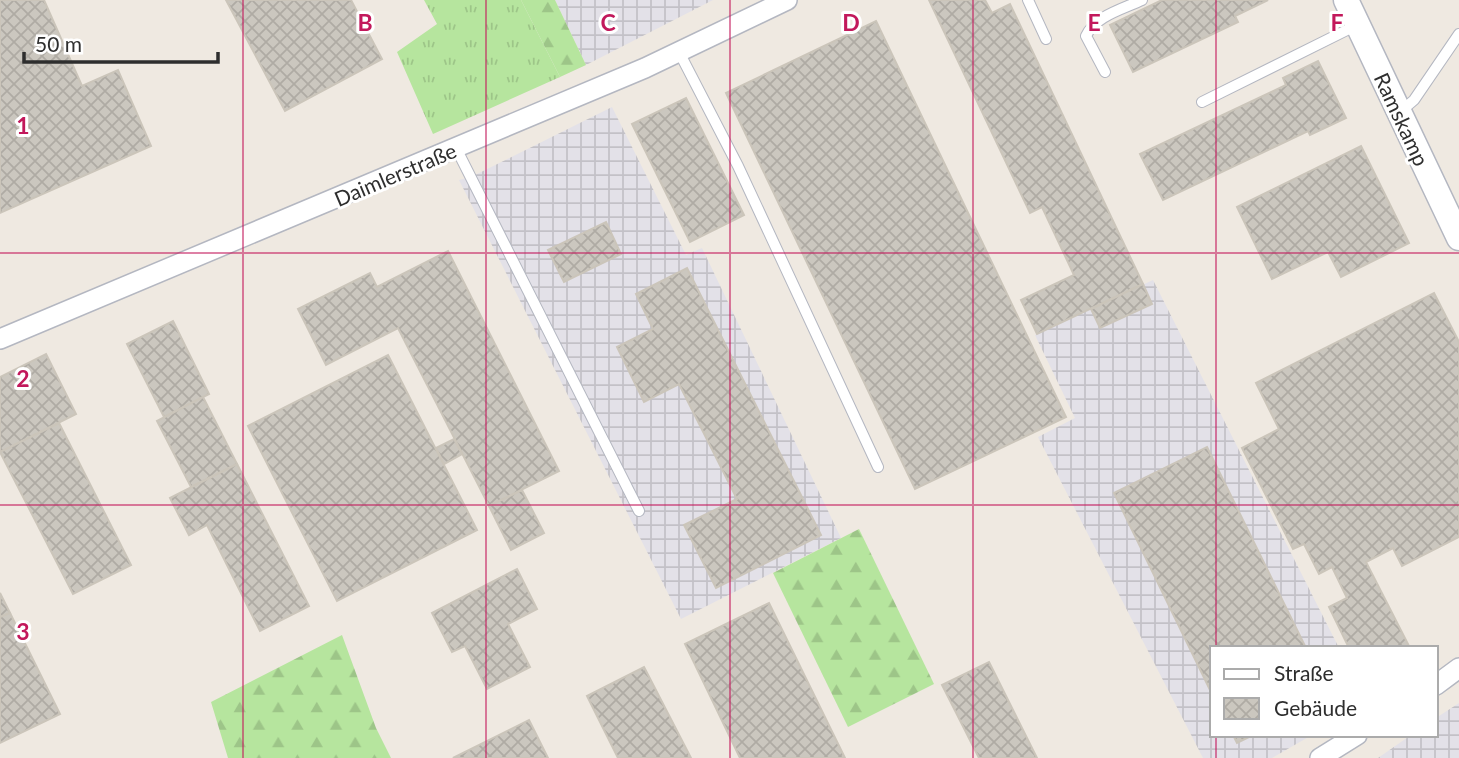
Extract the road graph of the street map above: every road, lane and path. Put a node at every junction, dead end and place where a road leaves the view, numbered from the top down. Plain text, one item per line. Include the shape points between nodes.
1 (787, 0) edge
2 (1028, 0) edge
3 (1142, 0) edge
4 (1346, 0) edge
5 (1357, 24) junction
6 (1459, 34) edge
7 (1046, 39) dead end
8 (679, 52) junction
9 (1105, 72) dead end
10 (1202, 102) dead end
11 (1399, 112) junction
12 (456, 148) junction
13 (1459, 239) edge
14 (0, 339) edge
15 (878, 467) dead end
16 (639, 511) dead end
17 (1459, 668) edge
18 (1438, 684) edge
19 (1354, 737) edge
20 (1320, 758) edge

1 - 8 street, Daimlerstraße
2 - 7 lane
3 - 9 lane via 1105,16 1089,29 1086,36
4 - 5 street, Ramskamp
5 - 10 lane
5 - 11 street, Ramskamp
6 - 11 lane via 1420,91
8 - 12 street, Daimlerstraße
8 - 15 lane via 738,166
11 - 13 street, Ramskamp
12 - 14 street, Daimlerstraße
12 - 16 lane
17 - 18 street
19 - 20 street

